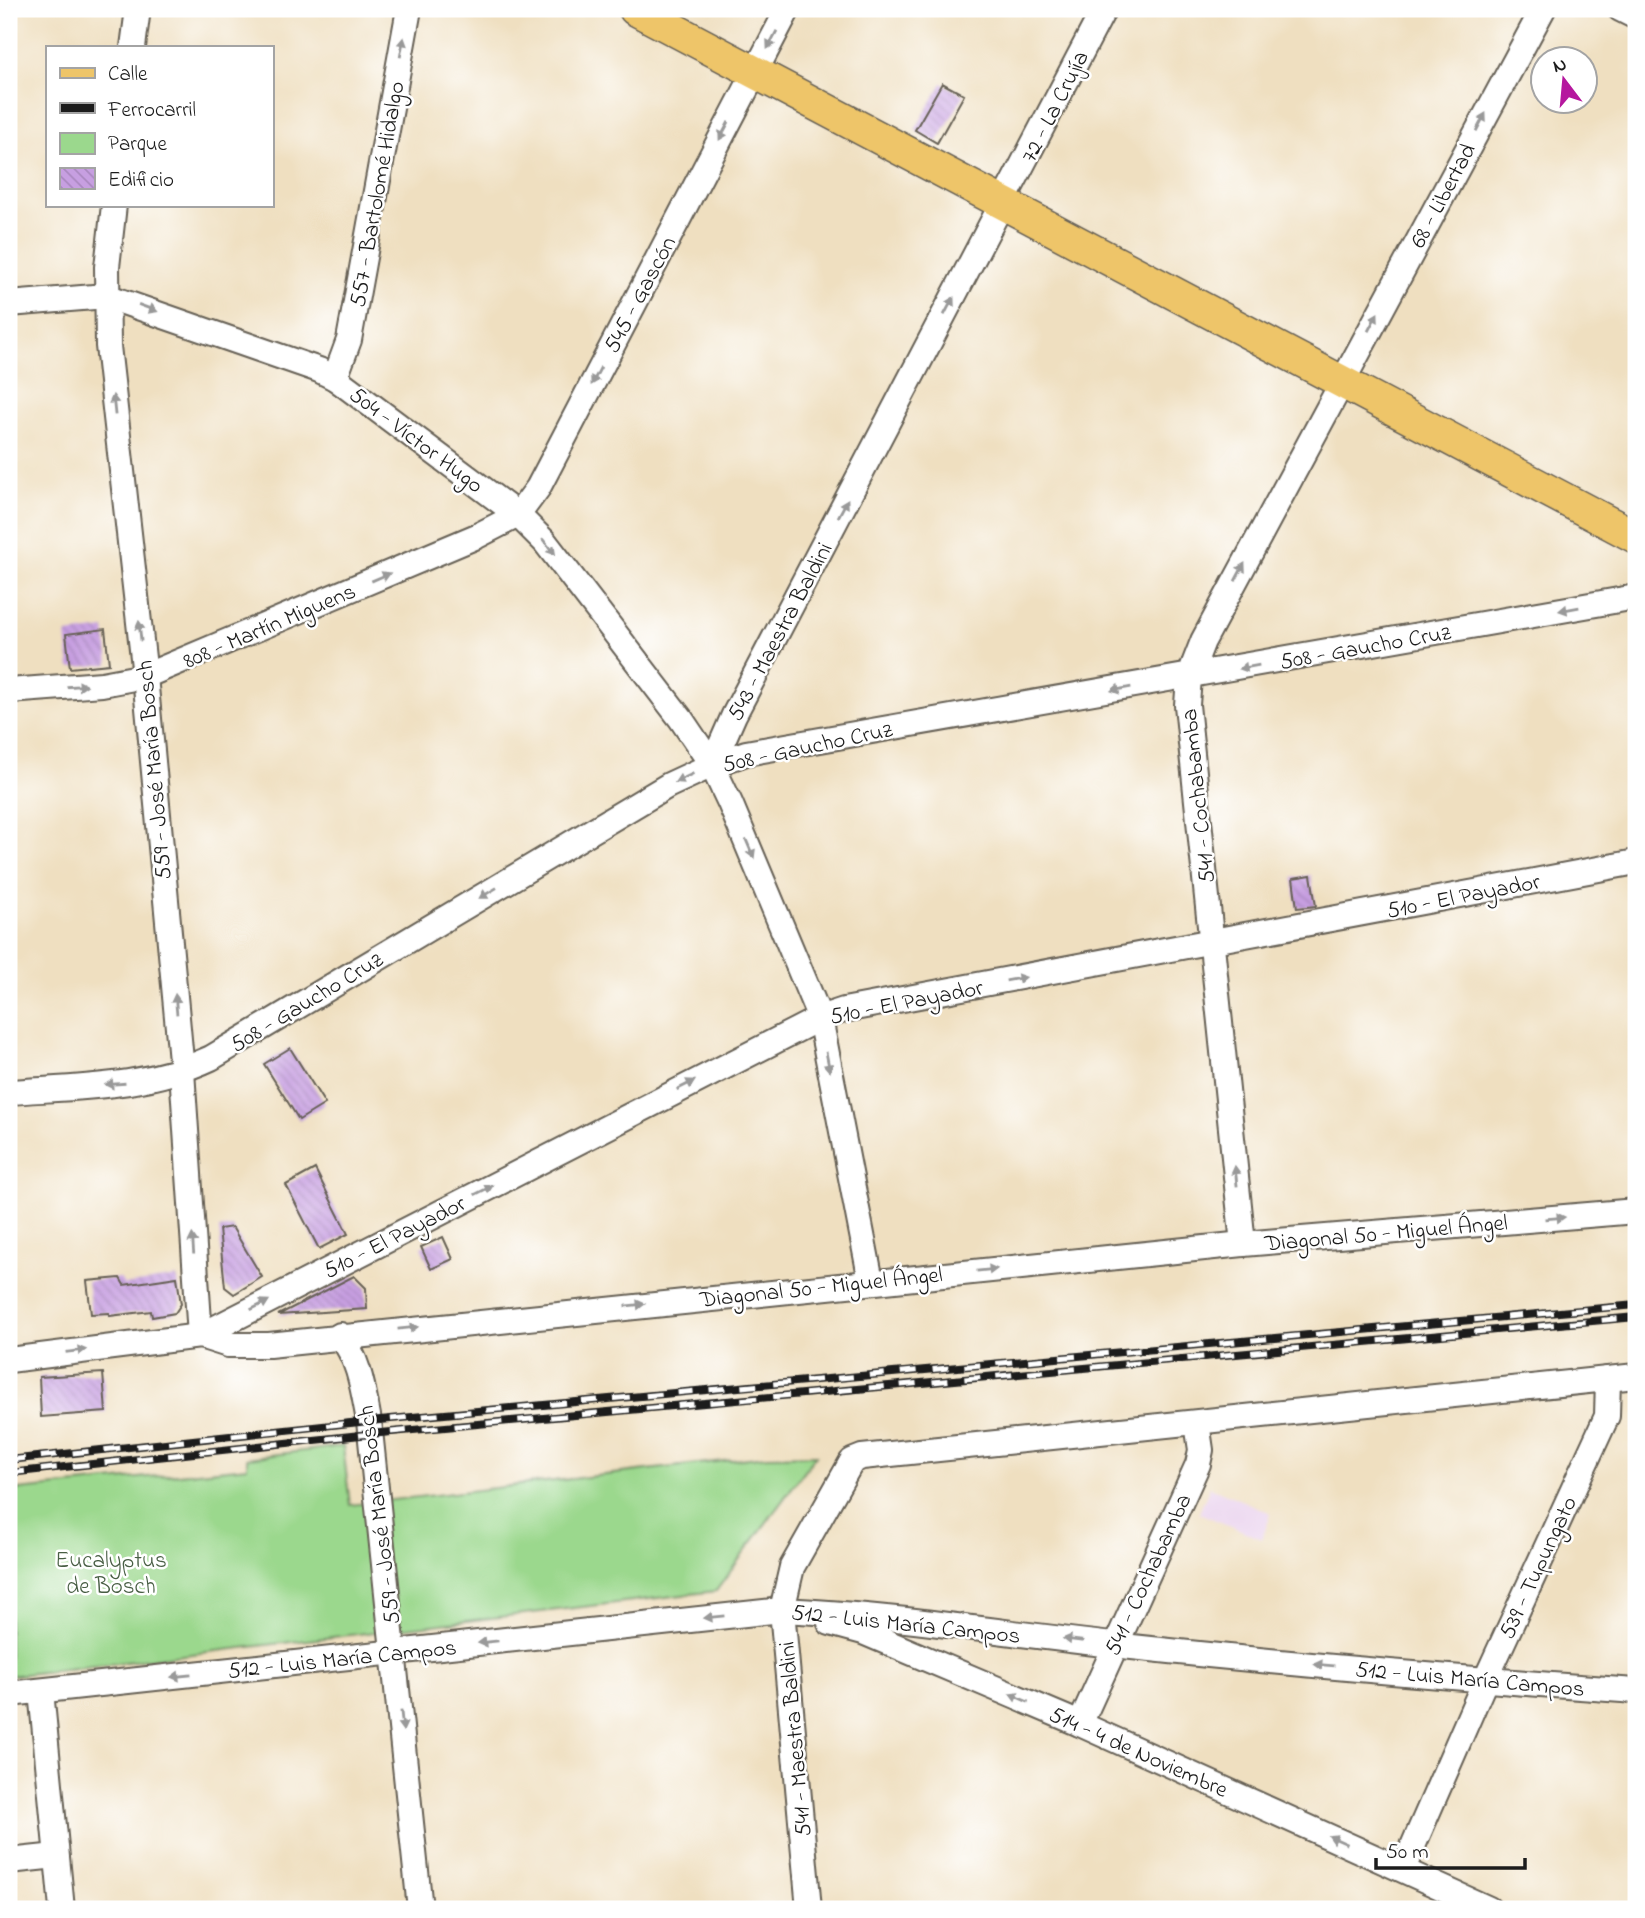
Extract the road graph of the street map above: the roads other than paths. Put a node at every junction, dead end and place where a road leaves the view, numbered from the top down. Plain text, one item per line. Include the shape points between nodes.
1 (138, 9) edge
2 (410, 9) edge
3 (635, 9) edge
4 (788, 9) edge
5 (1104, 9) edge
6 (1543, 9) edge
7 (1620, 9) edge
8 (1636, 17) edge
9 (133, 46) edge
10 (755, 71) junction
11 (1004, 203) junction
12 (114, 206) edge
13 (106, 296) junction
14 (9, 304) edge
15 (335, 378) junction
16 (1340, 382) junction
17 (518, 516) junction
18 (1636, 537) edge
19 (1636, 597) edge
20 (145, 676) junction
21 (1189, 677) junction
22 (9, 691) edge
23 (712, 765) junction
24 (1636, 862) edge
25 (1212, 943) junction
26 (820, 1018) junction
27 (182, 1072) junction
28 (9, 1092) edge
29 (1636, 1211) edge
30 (1243, 1244) junction
31 (871, 1282) junction
32 (340, 1335) junction
33 (200, 1336) junction
34 (9, 1360) edge
35 (1636, 1376) edge
36 (1608, 1379) junction
37 (1197, 1423) junction
38 (782, 1610) junction
39 (1113, 1646) junction
40 (395, 1653) junction
41 (1485, 1681) junction
42 (41, 1691) junction
43 (1636, 1691) edge
44 (9, 1694) edge
45 (1080, 1724) junction
46 (56, 1856) junction
47 (9, 1861) edge
48 (1403, 1869) junction
49 (62, 1909) edge
50 (420, 1909) edge
51 (809, 1909) edge
52 (1489, 1909) edge

1 - 9 street
15 -> 2 street, 557 - Bartolomé Hidalgo via 349,340
3 - 10 main road
4 -> 10 street, 545 - Gascón
5 - 11 street, 72 - La Crujía
16 -> 6 street, 68 - Libertad
7 - 8 street
10 - 11 main road
10 -> 17 street, 545 - Gascón via 538,488
11 - 16 main road
23 -> 11 street, 543 - Maestra Baldini via 734,715
12 - 13 street, 559 - José María Bosch
13 - 14 street, 504 - Víctor Hugo
13 -> 15 street, 504 - Víctor Hugo
20 -> 13 street, 559 - José María Bosch
15 - 17 street, 504 - Víctor Hugo
16 - 18 main road
21 -> 16 street, 541 - Cochabamba via 1203,641
20 -> 17 street, 808 - Martín Miguens
17 -> 23 street, 504 - Víctor Hugo via 545,542
19 -> 21 street, 508 - Gaucho Cruz
22 -> 20 street, 808 - Martín Miguens
27 -> 20 street, 559 - José María Bosch
21 -> 23 street, 508 - Gaucho Cruz via 757,751
21 - 25 street, 541 - Cochabamba via 1187,705
23 -> 26 street
23 -> 27 street, 508 - Gaucho Cruz via 669,785
24 - 25 street, 510 - El Payador
26 -> 25 street, 510 - El Payador
30 -> 25 street, 541 - Cochabamba
26 -> 31 street
33 -> 26 street, 510 - El Payador
27 -> 28 street, 508 - Gaucho Cruz via 142,1082
33 -> 27 street, 559 - José María Bosch
30 -> 29 street, Diagonal 50 - Miguel Ángel
31 -> 30 street, Diagonal 50 - Miguel Ángel
32 -> 31 street, Diagonal 50 - Miguel Ángel
32 - 33 street, Diagonal 50 - Miguel Ángel via 245,1346
32 - 40 street, 559 - José María Bosch via 353,1352 369,1421
34 -> 33 street, Diagonal 50 - Miguel Ángel
35 - 36 street
36 - 37 street
36 - 41 street, 539 - Tupungato via 1606,1416
37 - 38 street, 541 - Maestra Baldini via 852,1461 792,1567
37 - 39 street, 541 - Cochabamba via 1198,1464
39 -> 38 street, 512 - Luis María Campos via 869,1615
38 -> 40 street, 512 - Luis María Campos
45 -> 38 street, 514 - 4 de Noviembre via 863,1632
38 - 51 street, 541 - Maestra Baldini
41 -> 39 street, 512 - Luis María Campos
39 - 45 street, 541 - Cochabamba
40 -> 42 street, 512 - Luis María Campos
40 -> 50 street, 559 - José María Bosch
41 - 43 street, 512 - Luis María Campos
41 - 48 street, 539 - Tupungato
42 - 44 street, 512 - Luis María Campos
42 - 46 street
48 -> 45 street, 514 - 4 de Noviembre
46 - 47 street
46 - 49 street
48 - 52 street, 514 - 4 de Noviembre

